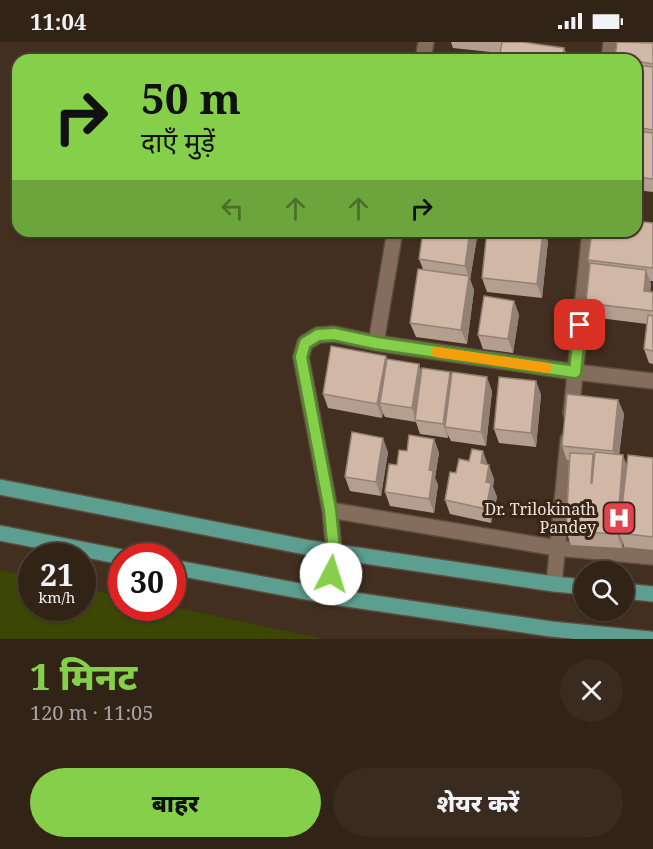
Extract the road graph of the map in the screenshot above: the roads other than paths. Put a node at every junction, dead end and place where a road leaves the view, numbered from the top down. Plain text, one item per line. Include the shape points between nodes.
1 (394, 237) edge
2 (589, 237) edge
3 (376, 343) junction
4 (575, 372) junction
5 (653, 381) edge
6 (0, 487) edge
7 (330, 510) junction
8 (0, 533) edge
9 (557, 548) junction
10 (334, 551) junction
11 (108, 554) edge
12 (653, 557) edge
13 (186, 570) edge
14 (554, 584) junction
15 (574, 586) edge
16 (634, 592) edge
17 (653, 594) edge
18 (327, 596) junction
19 (644, 639) edge

1 - 3 street
2 - 4 street
3 - 4 street
3 - 7 street via 334,334 318,335 305,343 301,357
4 - 5 street
4 - 9 street
6 - 10 main road
7 - 9 street
7 - 10 street
8 - 11 main road
9 - 12 street
9 - 14 street
10 - 14 main road
10 - 18 street
13 - 18 main road
14 - 15 main road
16 - 17 main road
18 - 19 main road

